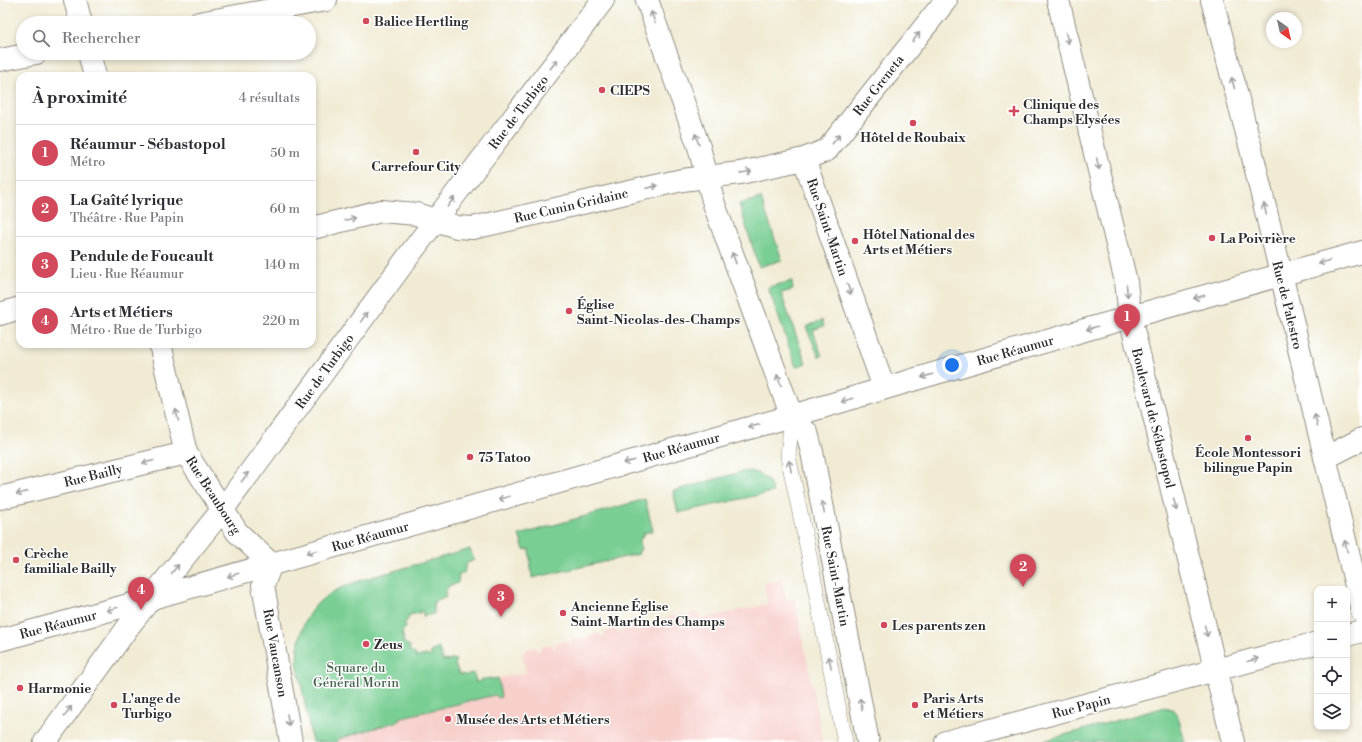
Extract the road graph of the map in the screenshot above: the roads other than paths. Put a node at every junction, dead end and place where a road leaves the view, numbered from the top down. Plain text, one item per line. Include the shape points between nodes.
1 (75, 0) edge
2 (326, 0) edge
3 (603, 0) edge
4 (647, 0) edge
5 (946, 0) edge
6 (1058, 0) edge
7 (1212, 0) edge
8 (79, 16) edge
9 (238, 16) edge
10 (16, 57) edge
11 (0, 60) edge
12 (91, 60) edge
13 (94, 72) edge
14 (804, 159) junction
15 (707, 177) junction
16 (437, 220) junction
17 (316, 227) edge
18 (1362, 252) edge
19 (1281, 274) junction
20 (16, 309) edge
21 (0, 314) edge
22 (1130, 317) junction
23 (161, 348) edge
24 (884, 388) junction
25 (792, 417) junction
26 (1362, 439) edge
27 (186, 453) junction
28 (1325, 458) junction
29 (0, 498) edge
30 (223, 509) junction
31 (270, 564) junction
32 (150, 599) junction
33 (1362, 611) edge
34 (1362, 631) edge
35 (1350, 634) edge
36 (0, 640) edge
37 (1314, 644) edge
38 (1216, 669) junction
39 (45, 742) edge
40 (291, 742) edge
41 (845, 742) edge
42 (868, 742) edge
43 (946, 742) edge
44 (1234, 742) edge

1 - 8 street
2 - 9 street
16 -> 3 street, Rue de Turbigo
15 -> 4 street, Rue Saint-Martin via 700,148
14 -> 5 street, Rue Greneta via 827,150
6 -> 22 street, Boulevard de Sébastopol via 1126,282
19 -> 7 street, Rue de Palestro
10 - 11 street
12 - 13 street
15 -> 14 street via 740,173
14 -> 24 street, Rue Saint-Martin
16 -> 15 street, Rue Cunin Gridaine via 457,227 473,228 682,180
25 -> 15 street, Rue Saint-Martin via 717,212
17 -> 16 street, Rue Cunin Gridaine via 381,210 416,214
30 -> 16 street, Rue de Turbigo
18 -> 19 street, Rue Réaumur
19 -> 22 street, Rue Réaumur
28 -> 19 street, Rue de Palestro
20 - 21 street
22 -> 24 street, Rue Réaumur
22 -> 38 street, Boulevard de Sébastopol
27 -> 23 street, Rue Beaubourg
24 -> 25 street, Rue Réaumur
25 -> 31 street, Rue Réaumur
41 -> 25 lane, Rue Saint-Martin via 788,456
42 -> 25 street, Rue Saint-Martin via 812,452 807,433
26 - 28 street
27 -> 29 street, Rue Bailly
27 - 30 street, Rue Beaubourg
33 -> 28 street, Rue de Palestro
30 - 31 street, Rue Beaubourg via 237,532
32 -> 30 street, Rue de Turbigo
31 -> 32 street, Rue Réaumur
31 -> 40 street, Rue Vaucanson via 263,586
32 -> 36 street, Rue Réaumur
39 -> 32 street, Rue de Turbigo
34 - 35 street
38 -> 37 street, Rue Papin
38 - 43 street, Rue Papin
38 - 44 street, Boulevard de Sébastopol

